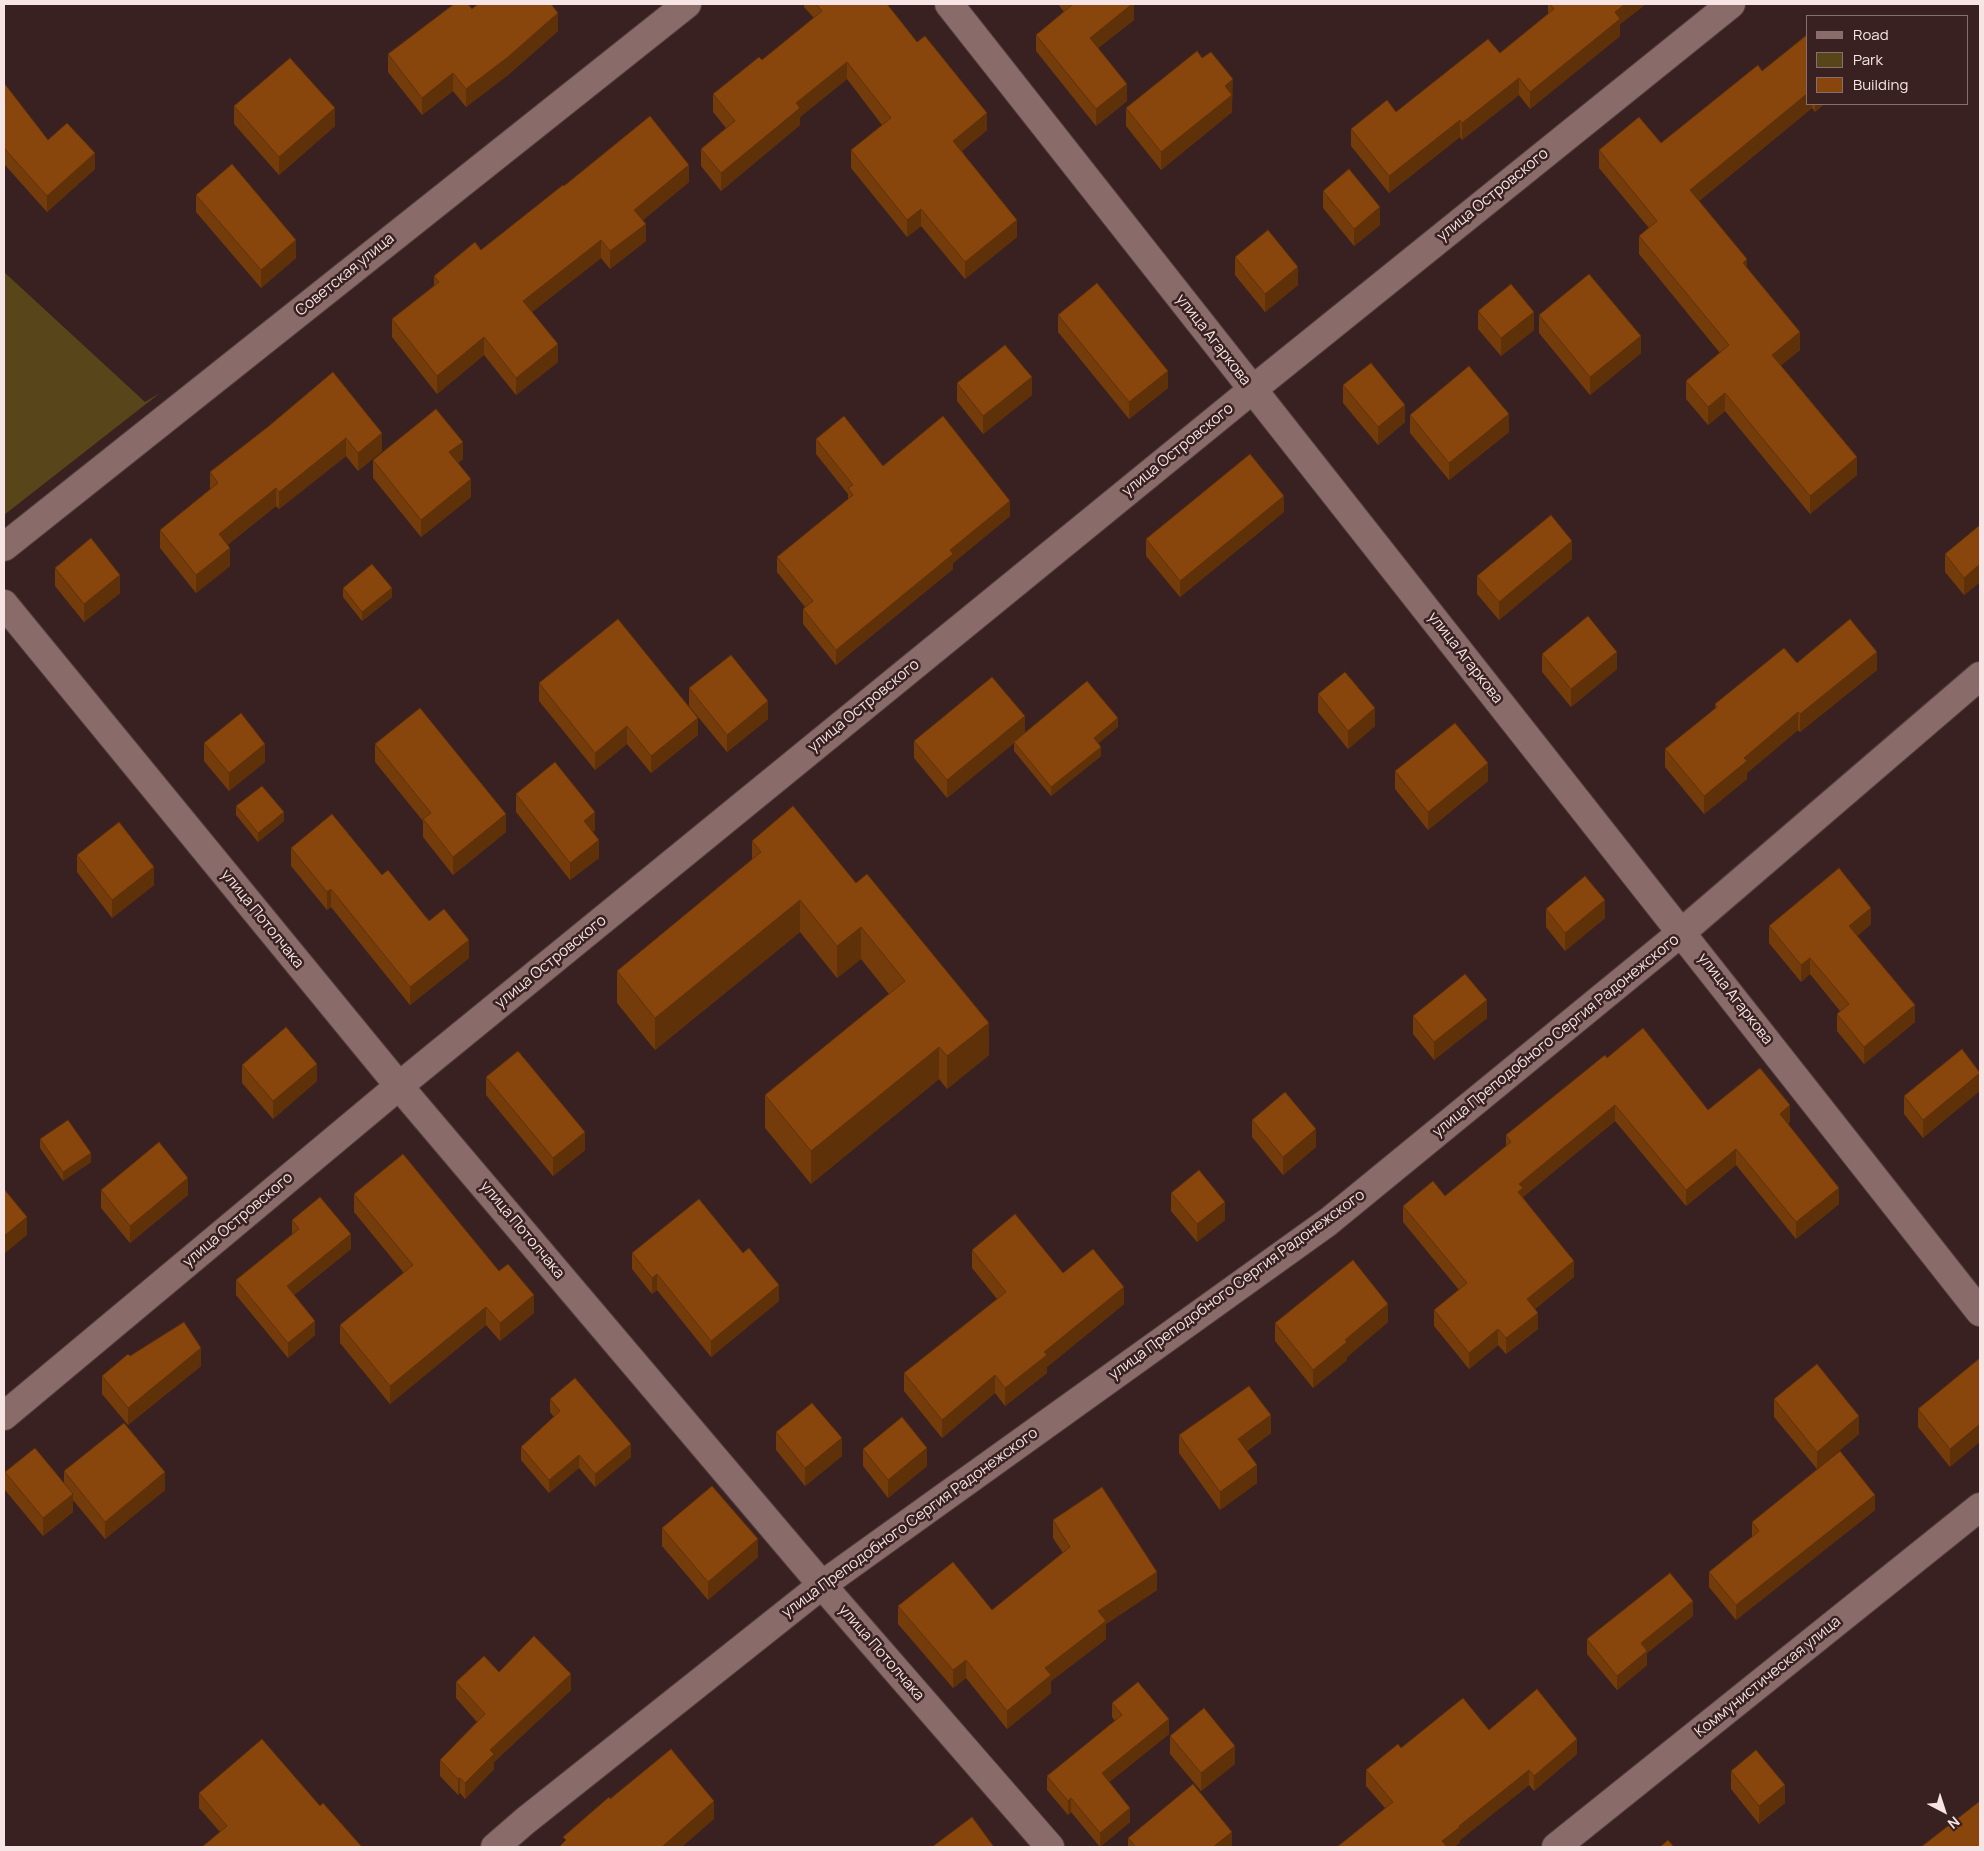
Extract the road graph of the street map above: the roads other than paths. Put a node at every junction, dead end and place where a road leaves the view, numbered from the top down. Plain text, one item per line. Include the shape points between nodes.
1 (687, 4) edge
2 (949, 4) edge
3 (1731, 4) edge
4 (1252, 390) junction
5 (4, 547) edge
6 (4, 604) edge
7 (1980, 676) edge
8 (1682, 932) junction
9 (400, 1086) junction
10 (1980, 1312) edge
11 (4, 1416) edge
12 (1980, 1507) edge
13 (822, 1585) junction
14 (495, 1847) edge
15 (1050, 1847) edge
16 (1556, 1847) edge

1 - 5 street, Советская улица
2 - 4 street, улица Агаркова
3 - 4 street, улица Островского
4 - 8 street, улица Агаркова
4 - 9 street, улица Островского
6 - 9 street, улица Потолчака
7 - 8 street, улица Преподобного Сергия Радонежского
8 - 10 street, улица Агаркова
8 - 13 street, улица Преподобного Сергия Радонежского via 1328,1222
9 - 11 street, улица Островского
9 - 13 street, улица Потолчака
12 - 16 street, Коммунистическая улица
13 - 14 street, улица Преподобного Сергия Радонежского
13 - 15 street, улица Потолчака

